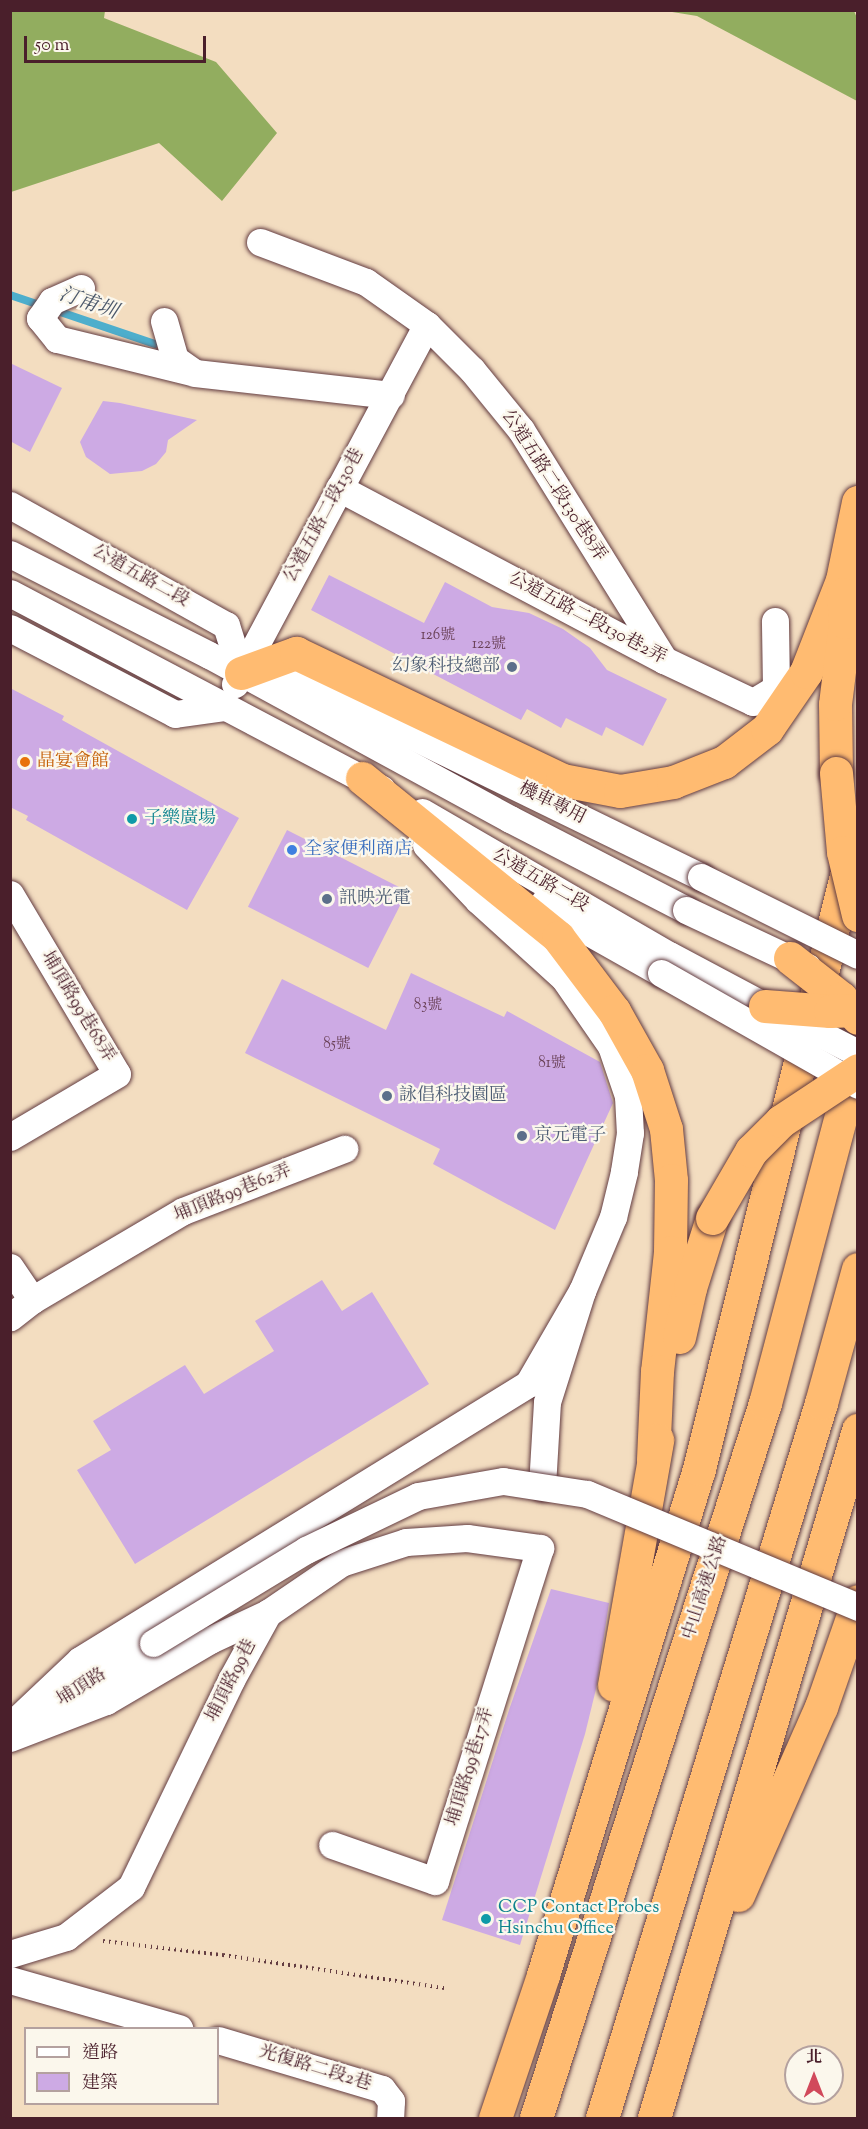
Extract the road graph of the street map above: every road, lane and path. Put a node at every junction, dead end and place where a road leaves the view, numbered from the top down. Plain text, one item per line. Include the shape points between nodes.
1 (260, 242) dead end
2 (81, 288) dead end
3 (164, 321) dead end
4 (427, 325) junction
5 (195, 373) junction
6 (391, 395) junction
7 (339, 488) junction
8 (858, 502) edge
9 (10, 505) edge
10 (10, 554) edge
11 (842, 580) junction
12 (10, 593) edge
13 (775, 621) dead end
14 (10, 628) edge
15 (664, 660) junction
16 (241, 673) junction
17 (224, 707) junction
18 (362, 778) junction
19 (858, 827) edge
20 (10, 894) edge
21 (858, 915) edge
22 (858, 955) edge
23 (790, 958) joint
24 (665, 964) junction
25 (765, 1006) junction
26 (856, 1009) edge
27 (855, 1067) edge
28 (10, 1137) edge
29 (344, 1149) dead end
30 (10, 1267) edge
31 (858, 1269) edge
32 (582, 1291) junction
33 (32, 1300) junction
34 (10, 1317) edge
35 (858, 1430) edge
36 (653, 1460) junction
37 (542, 1487) junction
38 (540, 1548) joint
39 (858, 1601) edge
40 (858, 1607) edge
41 (267, 1613) junction
42 (10, 1726) edge
43 (10, 1733) edge
44 (10, 1738) edge
45 (332, 1845) dead end
46 (66, 1937) junction
47 (10, 1954) edge
48 (543, 1975) junction
49 (10, 1980) edge
50 (445, 1988) dead end
51 (690, 2004) junction
52 (175, 2027) edge
53 (219, 2040) edge
54 (390, 2118) edge
55 (495, 2118) edge
56 (536, 2118) edge
57 (602, 2118) edge
58 (654, 2118) edge

1 - 4 street, 公道五路二段130巷8弄 via 366,282
2 - 5 street via 46,310 57,339
3 - 5 street via 175,359
4 - 6 street, 公道五路二段130巷
4 - 15 street, 公道五路二段130巷8弄 via 472,370 521,430
5 - 6 street
6 - 7 street, 公道五路二段130巷
7 - 15 street, 公道五路二段130巷2弄
7 - 16 street, 公道五路二段130巷
8 - 11 highway
9 - 16 street, 公道五路二段 via 226,625
10 - 16 street, 公道五路二段
11 - 16 highway via 807,672 767,729 724,762 673,782 620,791 562,780 296,653
11 - 21 highway, bridge via 844,622 835,704 837,773 843,852
12 - 17 street
13 - 15 street, 公道五路二段130巷2弄 via 776,688 753,702
14 - 17 street via 175,714
16 - 17 street, 公道五路二段130巷
16 - 22 street, 機車專用, bridge via 285,674
16 - 23 street, 公道五路二段, bridge via 510,819 686,910
17 - 18 street
18 - 24 street via 585,930
18 - 32 street via 478,900 564,978 611,1046 628,1096 630,1132 613,1217
18 - 36 highway via 558,937 614,1011 647,1070 666,1129 671,1180 670,1252 657,1371
19 - 48 highway via 699,1469
20 - 28 street, 埔頂路99巷68弄 via 117,1074
23 - 26 highway, bridge
24 - 25 street
24 - 27 street, bridge
25 - 26 highway, bridge
25 - 27 street, bridge
27 - 36 highway, bridge via 781,1120 751,1150 712,1218 690,1288
27 - 56 highway, 中山高速公路 via 765,1403
29 - 33 street, 埔頂路99巷62弄 via 183,1211
30 - 33 street
31 - 57 highway via 821,1404
32 - 37 street via 547,1402
32 - 42 street via 528,1384 80,1660
33 - 34 street
35 - 51 highway via 778,1692
36 - 48 highway via 612,1696
37 - 40 street, 埔頂路, bridge via 586,1494
37 - 43 street, 埔頂路, bridge via 503,1481 418,1496 306,1550
38 - 41 street, 埔頂路99巷 via 467,1538 406,1542 341,1563
38 - 45 street, 埔頂路99巷17弄 via 435,1881
39 - 51 highway via 822,1707
41 - 44 street via 210,1640 106,1701
41 - 46 street, 埔頂路99巷 via 131,1887
46 - 47 street, 埔頂路99巷
46 - 50 path via 223,1955
48 - 55 highway
49 - 52 street
51 - 58 highway
53 - 54 street, 光復路二段2巷 via 382,2089 391,2101

